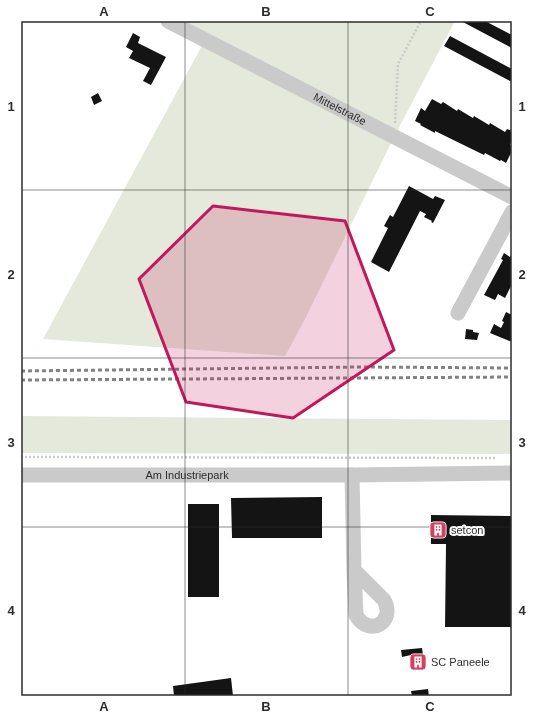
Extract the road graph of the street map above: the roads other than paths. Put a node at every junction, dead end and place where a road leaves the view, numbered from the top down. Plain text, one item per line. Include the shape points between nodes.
1 (168, 21) edge
2 (512, 198) edge
3 (512, 212) edge
4 (458, 313) dead end
5 (512, 473) edge
6 (21, 475) edge
7 (352, 475) junction
8 (354, 570) dead end

1 - 2 street, Mittelstraße
3 - 4 street
5 - 7 street, Am Industriepark
6 - 7 street, Am Industriepark
7 - 8 street

